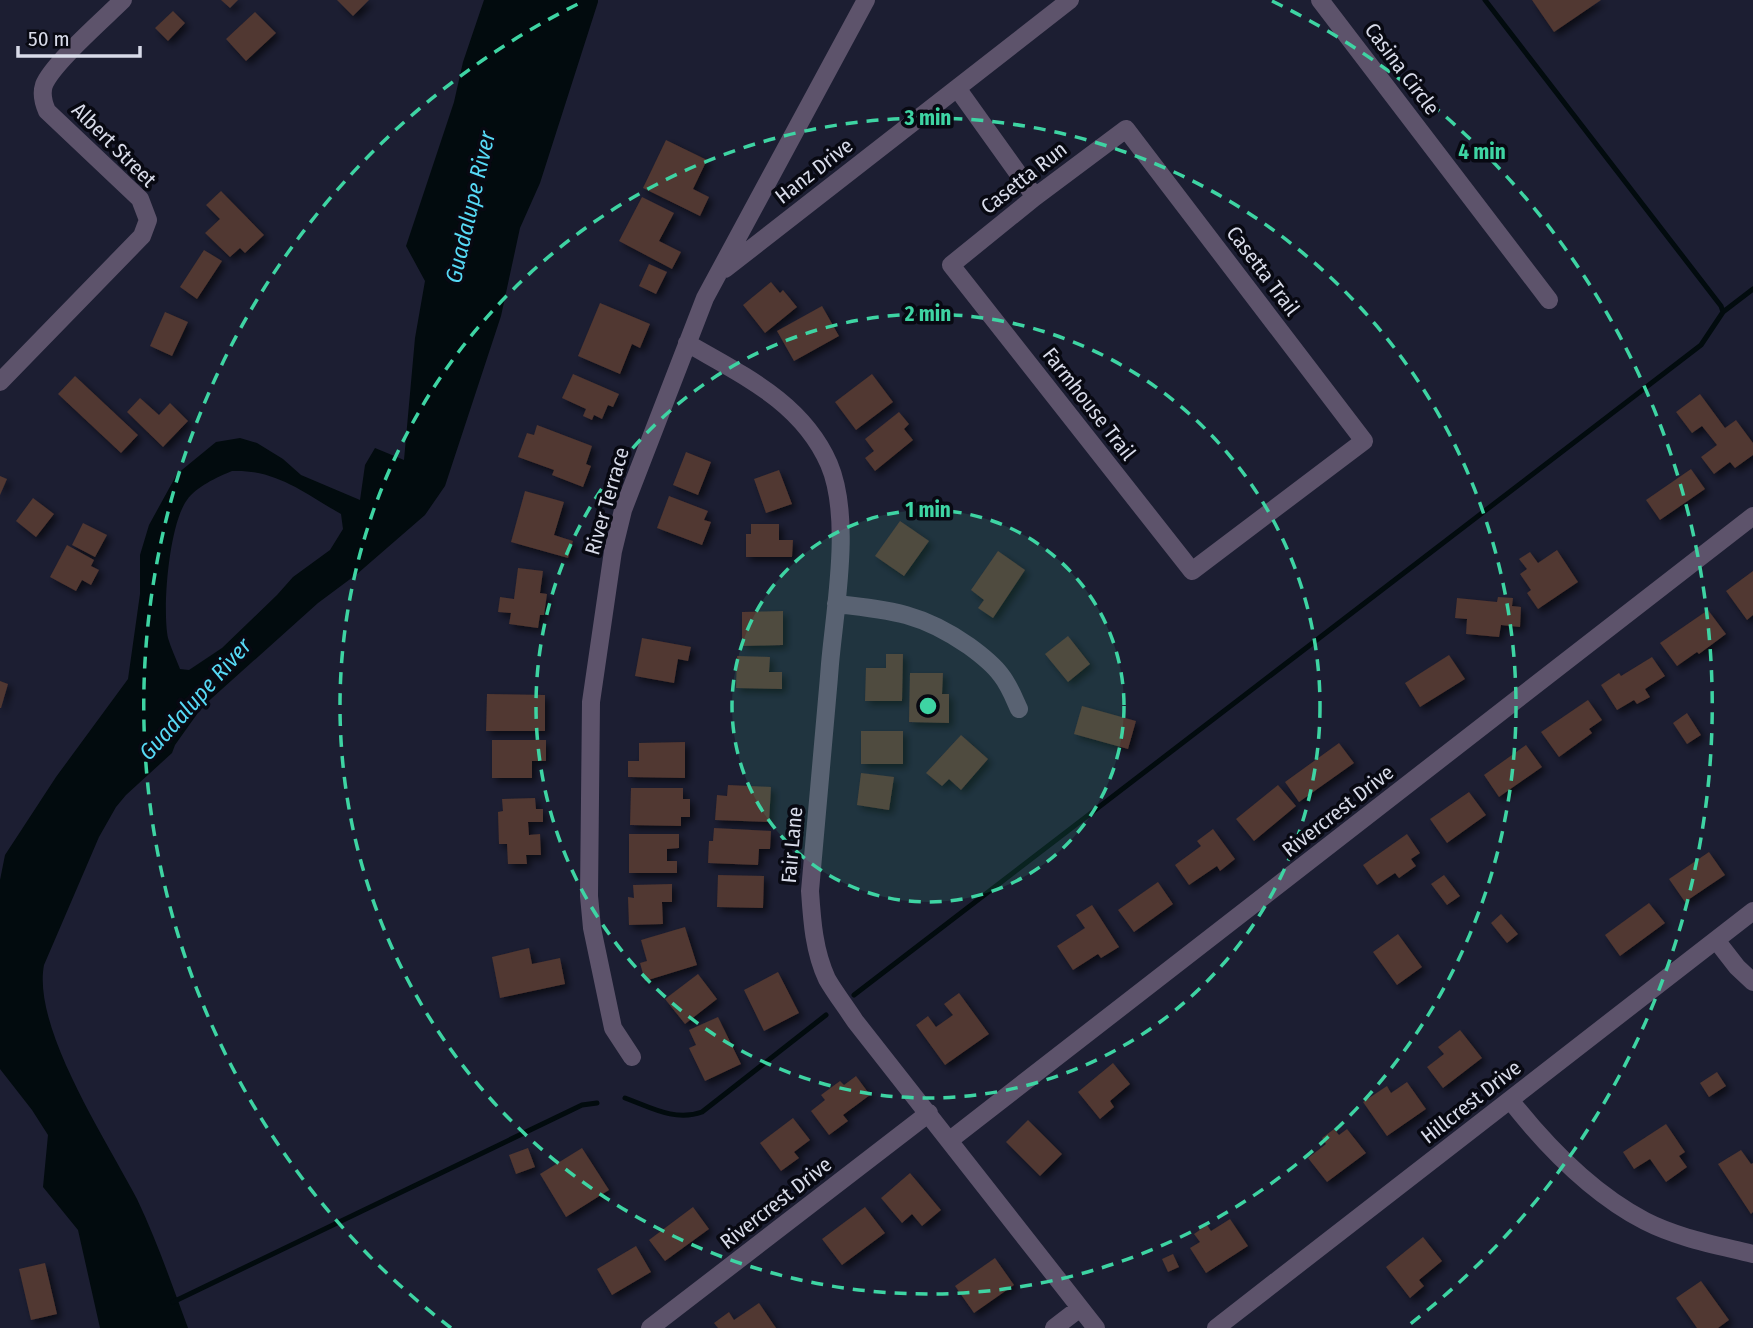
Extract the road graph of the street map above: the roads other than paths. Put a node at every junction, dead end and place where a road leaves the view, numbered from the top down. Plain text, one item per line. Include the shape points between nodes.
1 (123, 0) edge
2 (866, 0) edge
3 (1070, 0) edge
4 (1320, 0) edge
5 (957, 88) junction
6 (1126, 129) joint
7 (1035, 197) junction
8 (951, 265) joint
9 (718, 275) junction
10 (1549, 300) dead end
11 (687, 343) junction
12 (0, 382) edge
13 (1753, 516) edge
14 (1192, 571) joint
15 (836, 604) junction
16 (1019, 709) dead end
17 (1753, 911) edge
18 (1716, 940) junction
19 (1753, 982) edge
20 (632, 1057) dead end
21 (1510, 1100) junction
22 (929, 1113) junction
23 (950, 1140) junction
24 (1753, 1254) edge
25 (1080, 1308) junction
26 (650, 1328) edge
27 (1054, 1328) edge
28 (1096, 1328) edge
29 (1216, 1328) edge

1 - 12 street, Albert Street via 54,70 43,87 43,102 140,200 147,227
2 - 9 street, River Terrace
3 - 5 street, Hanz Drive
4 - 10 street, Casina Circle
5 - 7 street
5 - 9 street, Hanz Drive
6 - 7 street, Casetta Run
6 - 14 street, Casetta Trail via 1364,441
7 - 8 street, Casetta Run
8 - 14 street, Farmhouse Trail
9 - 11 street, River Terrace
11 - 15 street, Fair Lane via 770,391 817,443 830,466 839,508
11 - 20 street, River Terrace via 623,510 591,702 591,917 613,1028
13 - 23 street, Rivercrest Drive
15 - 16 street via 890,610 936,625 981,654 1001,674
15 - 22 street, Fair Lane via 810,891 812,927 827,978 855,1021
17 - 18 street, Hillcrest Drive
18 - 19 street
18 - 21 street, Hillcrest Drive
21 - 24 street via 1541,1140 1618,1204 1647,1222
21 - 29 street, Hillcrest Drive
22 - 23 street, Fair Lane
22 - 26 street, Rivercrest Drive
23 - 25 street, Fair Lane
25 - 27 street
25 - 28 street, Fair Lane

